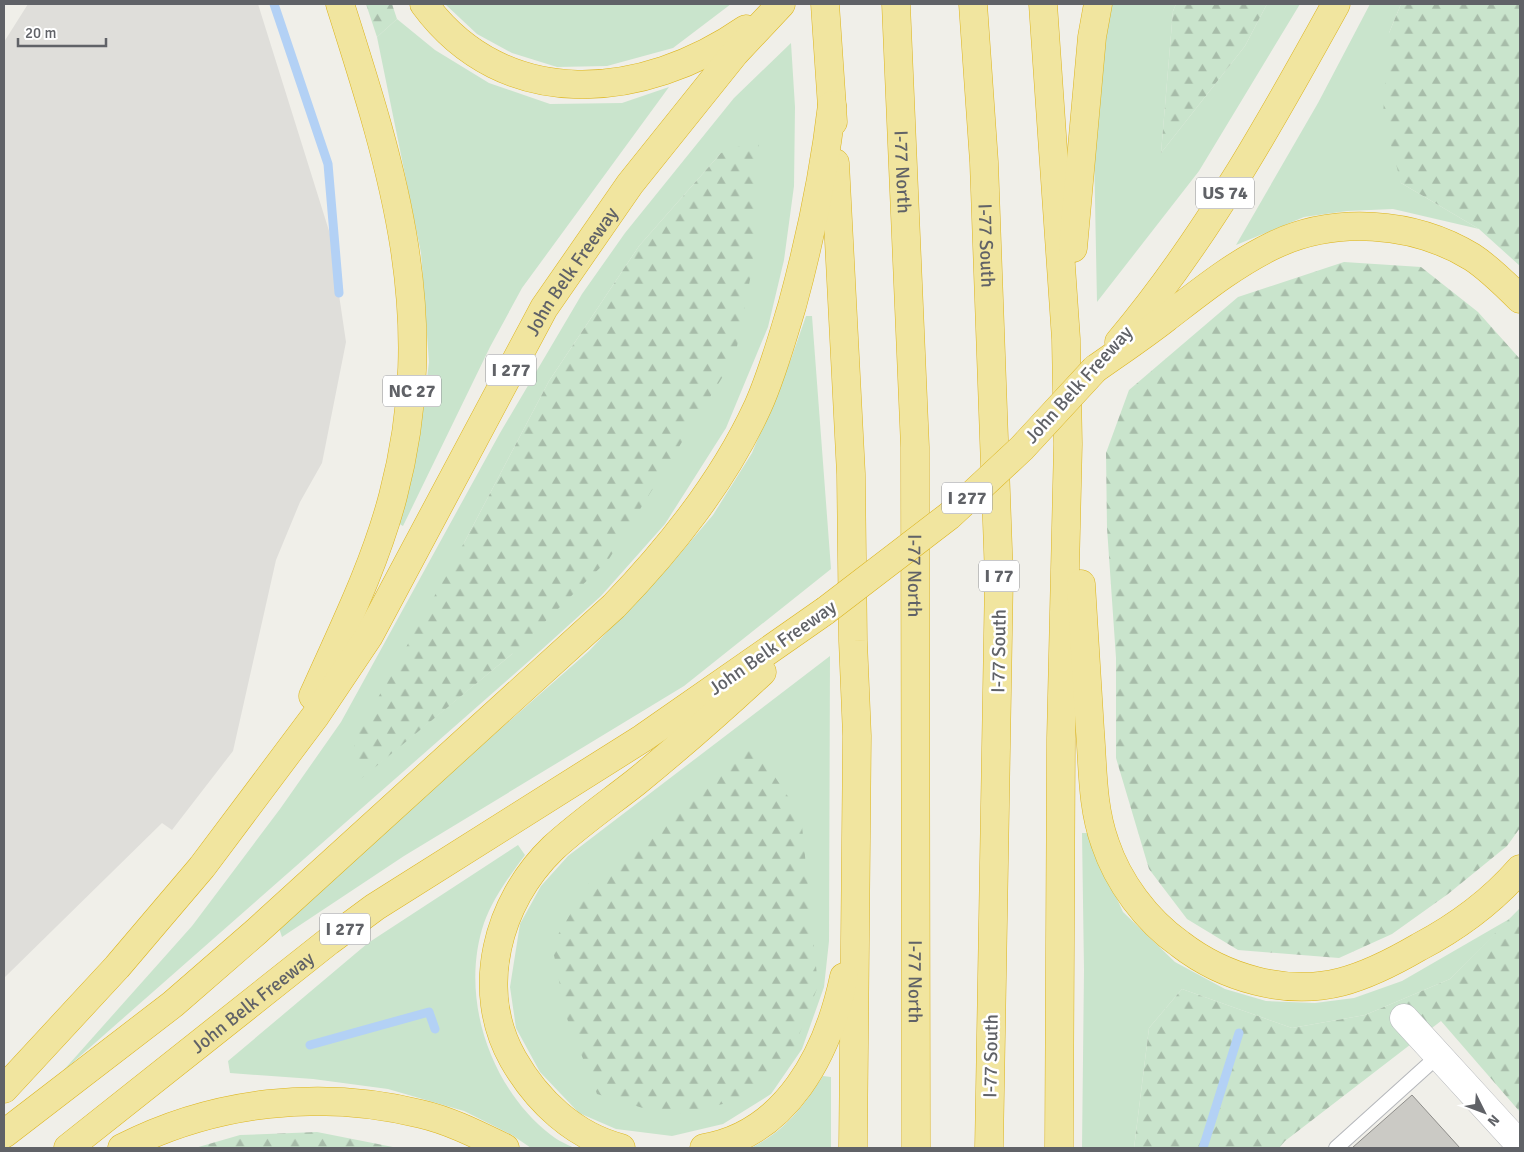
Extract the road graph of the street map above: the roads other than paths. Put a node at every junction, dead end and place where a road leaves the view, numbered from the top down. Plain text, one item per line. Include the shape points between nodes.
1 (340, 4) edge
2 (424, 4) edge
3 (780, 4) edge
4 (825, 4) edge
5 (896, 4) edge
6 (974, 4) edge
7 (1043, 4) edge
8 (1098, 4) edge
9 (1336, 4) edge
10 (832, 105) junction
11 (1520, 299) edge
12 (1066, 339) junction
13 (1095, 369) junction
14 (1068, 444) junction
15 (825, 611) junction
16 (280, 762) junction
17 (1520, 869) edge
18 (854, 932) junction
19 (1404, 1018) dead end
20 (1438, 1056) junction
21 (4, 1089) edge
22 (4, 1134) edge
23 (1520, 1145) edge
24 (68, 1148) edge
25 (122, 1148) edge
26 (505, 1148) edge
27 (621, 1148) edge
28 (704, 1148) edge
29 (853, 1148) edge
30 (916, 1148) edge
31 (989, 1148) edge
32 (1059, 1148) edge
33 (1336, 1148) edge

1 - 16 highway, NC 27 via 383,145 402,224 414,338 412,394 408,429 383,529 351,613
2 - 3 highway via 449,34 481,58 500,67 545,81 603,84 669,70 720,46
3 - 16 highway, John Belk Freeway / I 277 via 735,53 630,184 566,274 544,308 369,636
4 - 10 highway
5 - 30 highway, I-77 North via 915,447
6 - 31 highway, I-77 South / I 77 via 984,162 999,577
7 - 12 highway
8 - 12 highway via 1085,105
9 - 13 highway, John Belk Freeway / US 74 via 1239,172 1176,266
10 - 18 highway via 851,474 857,736
10 - 22 highway via 809,246 783,336 758,406 722,472 656,563 614,606 257,931 173,1004
11 - 13 highway via 1472,258 1434,239 1394,228 1331,228 1271,246 1216,279
12 - 14 highway
13 - 15 highway, John Belk Freeway / I 277, bridge via 1022,448 948,516
14 - 17 highway via 1076,504 1096,809 1114,864 1136,901 1165,934 1196,957 1246,978 1288,985 1341,982 1396,960 1447,932
14 - 32 highway
15 - 24 highway, John Belk Freeway / I 277 via 643,738 375,907
15 - 27 highway via 728,703 552,850 525,883 505,920 493,972 495,1010 506,1047 525,1080 550,1109 584,1134
16 - 21 highway, John Belk Freeway / I 277 via 202,868 118,967
18 - 28 highway via 833,1018 803,1084 778,1111 748,1133
18 - 29 highway
19 - 20 street
20 - 23 street
20 - 33 lane
25 - 26 highway via 200,1116 248,1106 306,1100 365,1103 422,1114 471,1131

